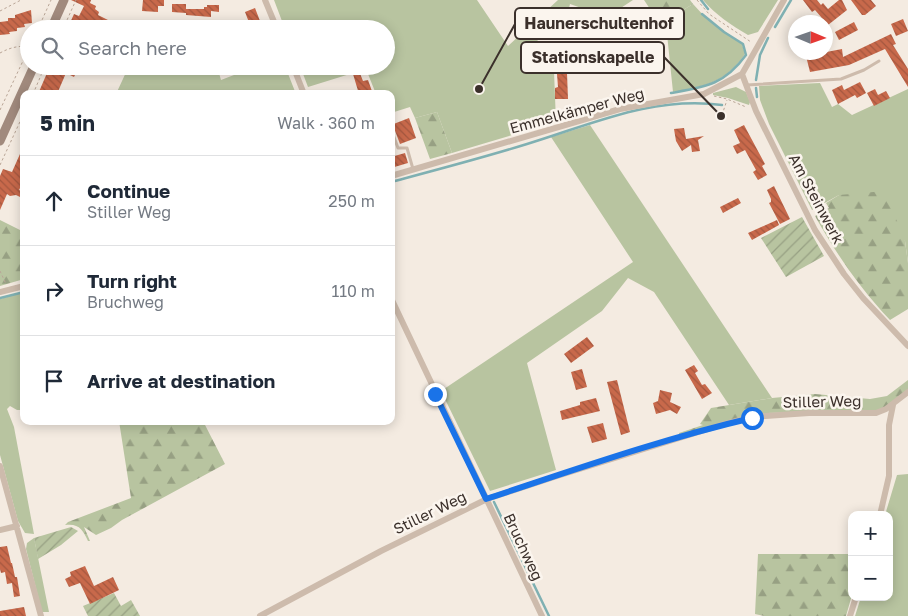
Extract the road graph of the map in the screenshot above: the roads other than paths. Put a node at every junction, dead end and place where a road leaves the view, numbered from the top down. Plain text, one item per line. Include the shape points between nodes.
1 (64, 0) edge
2 (265, 0) edge
3 (784, 0) edge
4 (55, 20) edge
5 (273, 20) edge
6 (879, 61) dead end
7 (742, 74) junction
8 (30, 75) edge
9 (296, 75) edge
10 (747, 85) junction
11 (23, 90) edge
12 (302, 90) edge
13 (20, 97) edge
14 (395, 140) edge
15 (0, 141) edge
16 (414, 170) junction
17 (395, 175) edge
18 (20, 287) edge
19 (0, 292) edge
20 (395, 306) edge
21 (908, 346) edge
22 (908, 392) edge
23 (893, 404) junction
24 (0, 466) edge
25 (486, 499) junction
26 (881, 511) edge
27 (17, 526) junction
28 (0, 530) edge
29 (855, 601) edge
30 (41, 616) edge
31 (260, 616) edge
32 (542, 616) edge
33 (850, 616) edge

1 - 4 main road
2 - 5 street
3 - 7 street
6 - 10 lane via 841,79
7 - 10 street, Am Steinwerk
7 - 16 street, Emmelkämper Weg via 704,94 620,109
8 - 11 main road
9 - 12 street
10 - 21 street, Am Steinwerk via 756,111 815,230 863,298
13 - 15 main road
14 - 16 lane via 398,148 406,148
16 - 17 street, Emmelkämper Weg
18 - 19 street
20 - 25 street, Bruchweg
22 - 23 street, Stiller Weg
23 - 25 street, Stiller Weg via 876,413 809,413 752,418 721,425
23 - 26 street via 889,476
24 - 27 street
25 - 31 street, Stiller Weg
25 - 32 street, Bruchweg
27 - 28 street
27 - 30 street
29 - 33 street

